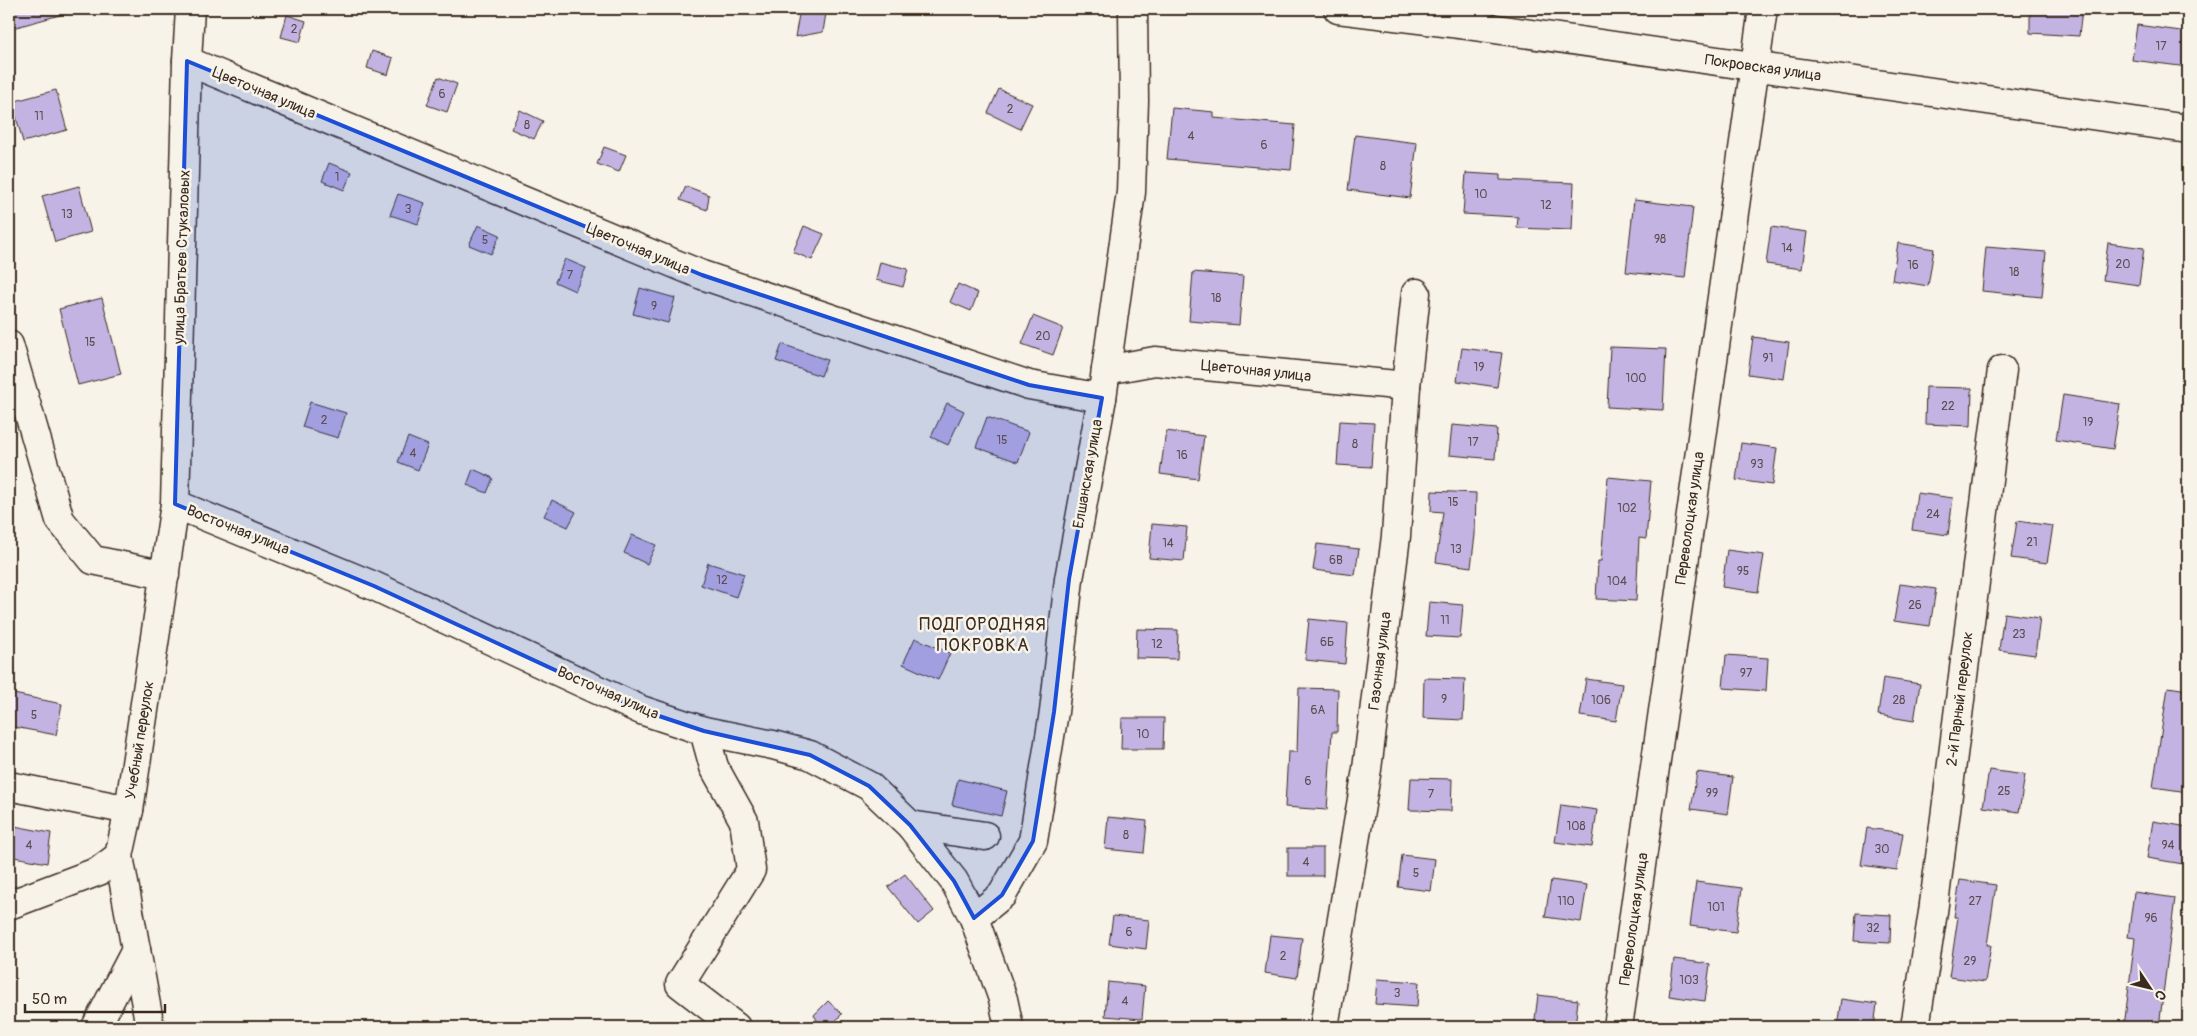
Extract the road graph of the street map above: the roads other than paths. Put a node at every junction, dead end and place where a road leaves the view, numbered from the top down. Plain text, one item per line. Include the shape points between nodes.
1 (190, 9) edge
2 (1133, 9) edge
3 (1338, 9) edge
4 (1763, 9) edge
5 (1469, 17) edge
6 (187, 61) junction
7 (1754, 67) junction
8 (2188, 129) edge
9 (1416, 293) dead end
10 (10, 356) edge
11 (1106, 370) junction
12 (2002, 370) dead end
13 (1406, 386) junction
14 (1102, 398) junction
15 (175, 504) junction
16 (165, 575) junction
17 (704, 731) junction
18 (9, 786) edge
19 (129, 810) junction
20 (910, 826) junction
21 (985, 836) dead end
22 (119, 856) junction
23 (9, 906) edge
24 (974, 918) junction
25 (136, 950) junction
26 (96, 1027) edge
27 (150, 1027) edge
28 (736, 1027) edge
29 (1009, 1027) edge
30 (1324, 1027) edge
31 (1618, 1027) edge
32 (1915, 1027) edge

1 - 6 street, улица Братьев Стукаловых
2 - 11 street, Елшанская улица via 1131,192
3 - 5 street, Покровская улица
4 - 7 street, Переволоцкая улица
5 - 7 street, Покровская улица
6 - 14 street, Цветочная улица via 702,276 1029,385
6 - 15 street, улица Братьев Стукаловых
7 - 8 street, Покровская улица
7 - 31 street, Переволоцкая улица
9 - 13 street, Газонная улица
10 - 16 street via 60,520 93,560
11 - 13 street, Цветочная улица via 1155,361
11 - 14 street, Елшанская улица
12 - 32 street, 2-й Парный переулок via 1933,912
13 - 30 street, Газонная улица via 1396,536 1366,769
14 - 24 street, Елшанская улица via 1069,579 1054,712 1033,840 1002,895
15 - 16 street, Учебный переулок
15 - 17 street, Восточная улица via 374,586 641,710
16 - 19 street, Учебный переулок
17 - 20 street, Восточная улица via 810,755 869,786
17 - 28 street via 714,767 744,821 751,870 680,984
18 - 19 street
19 - 22 street, Учебный переулок
20 - 21 street
20 - 24 street, Восточная улица via 954,881
22 - 23 street via 100,871
22 - 25 street
24 - 29 street, Восточная улица via 1003,999
25 - 26 street
25 - 27 street

